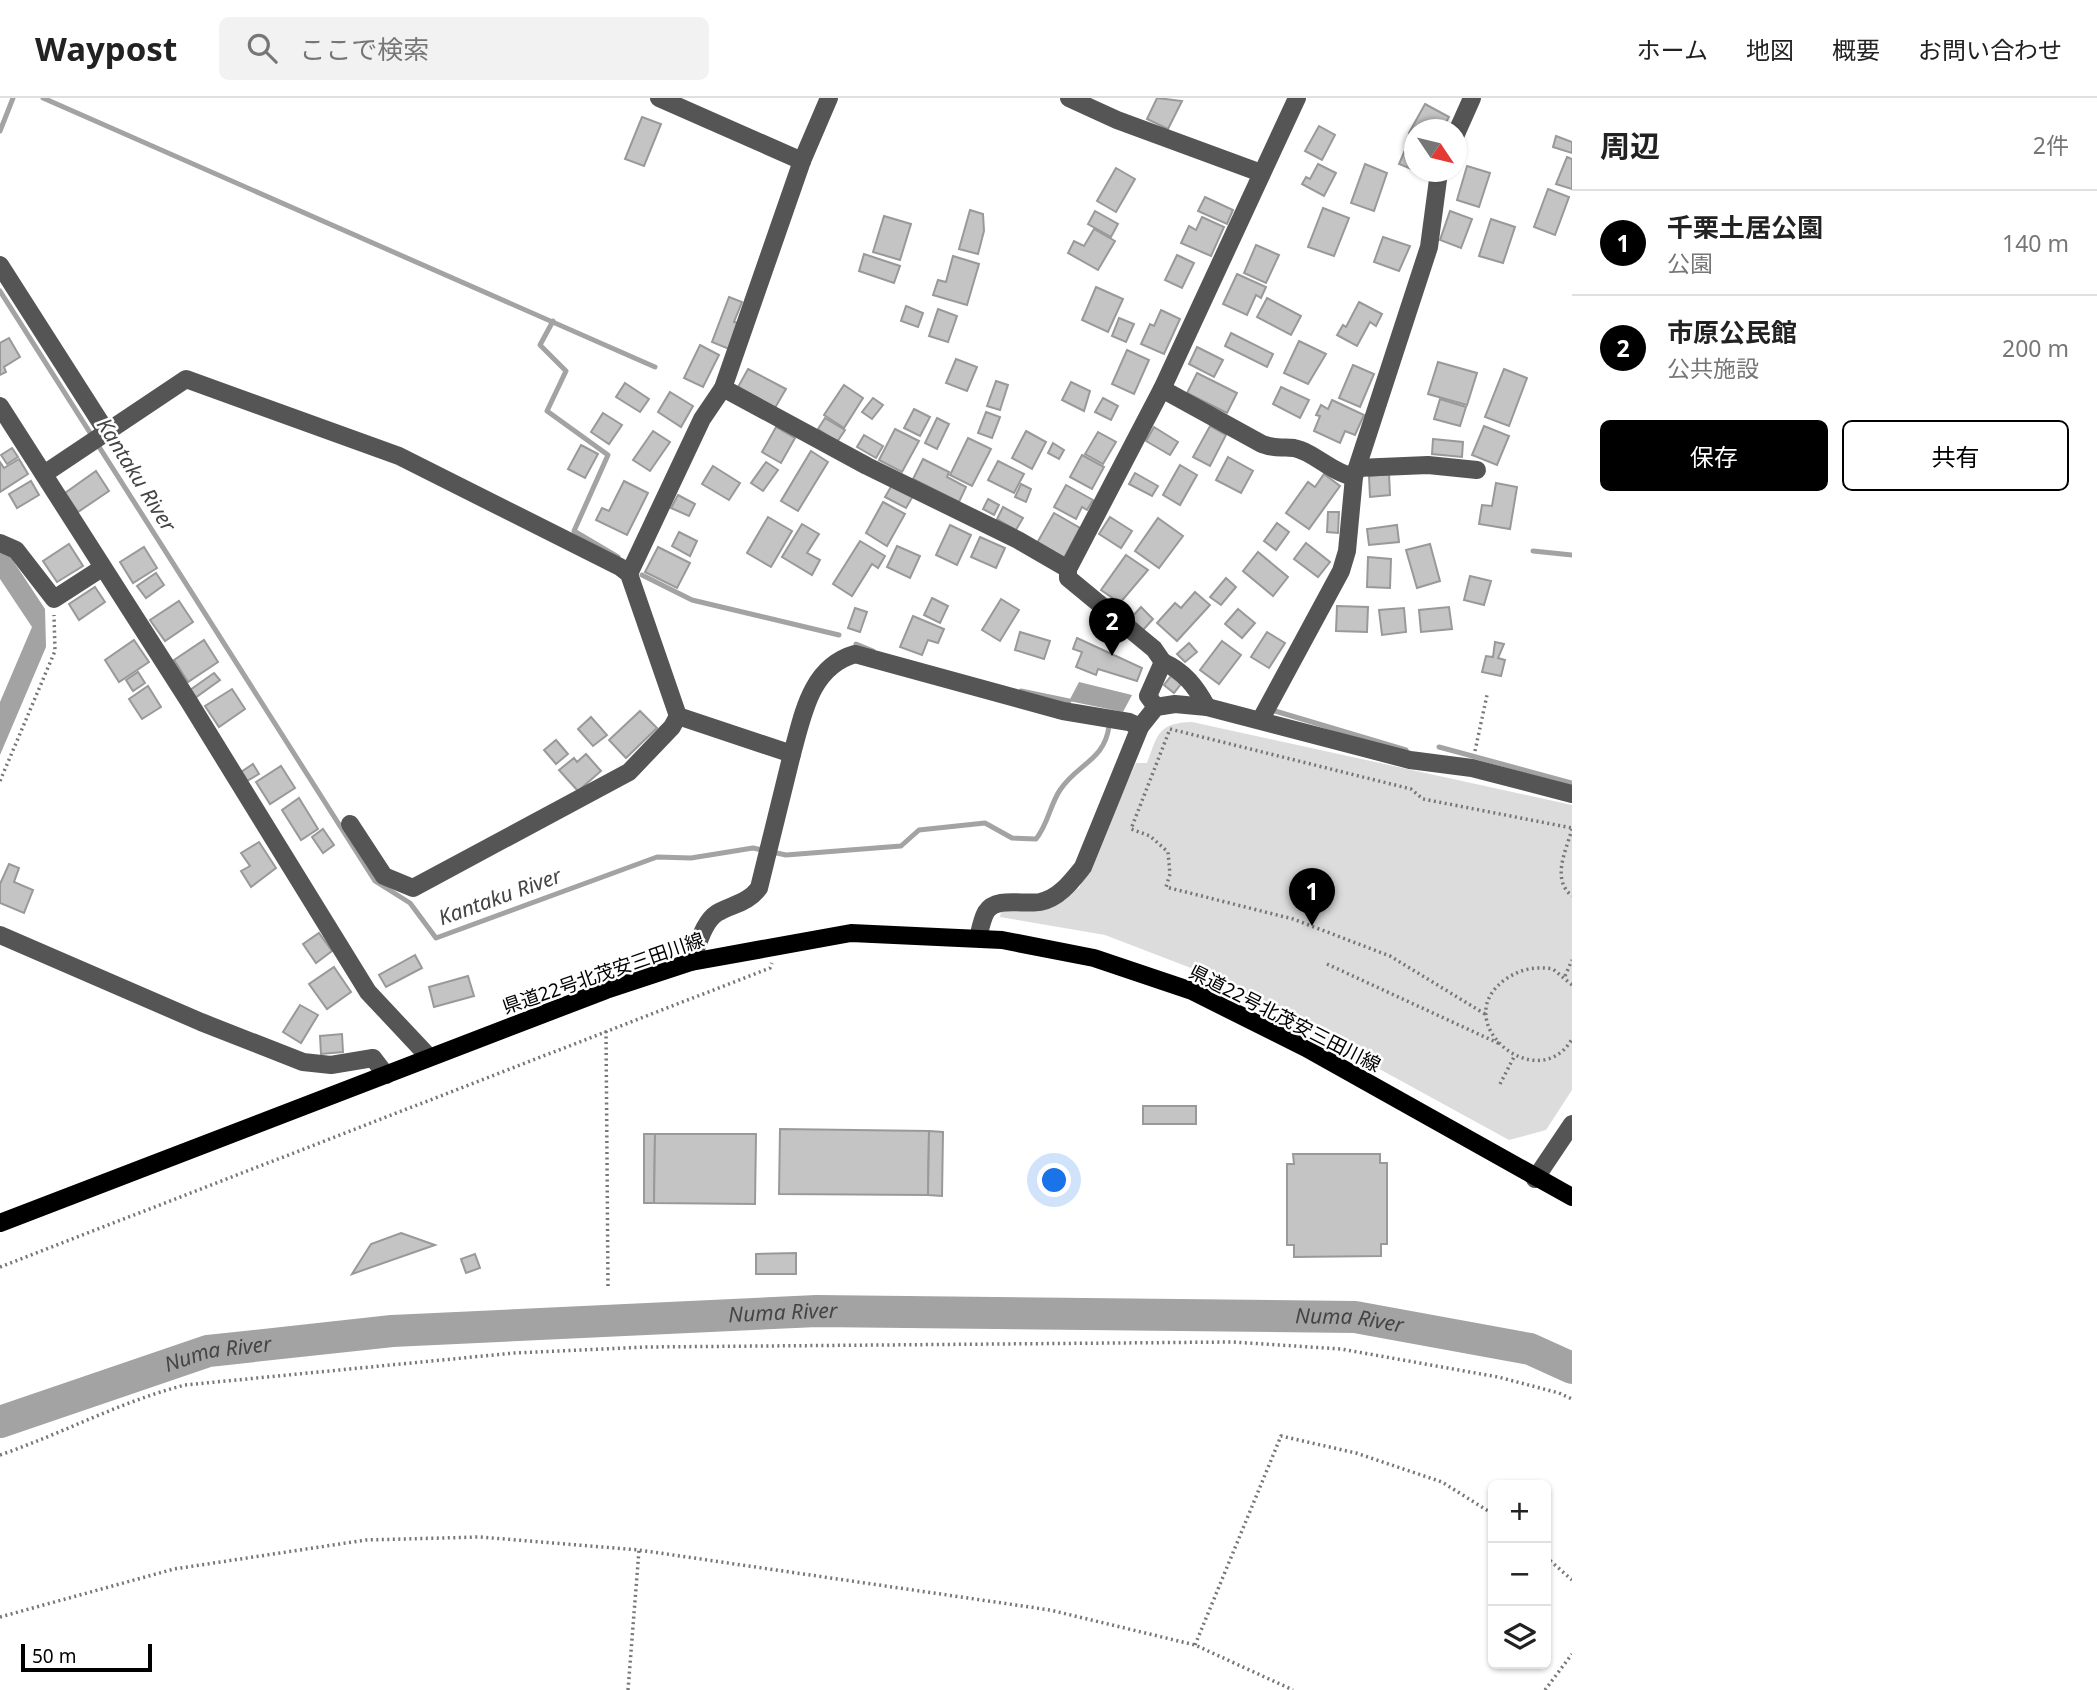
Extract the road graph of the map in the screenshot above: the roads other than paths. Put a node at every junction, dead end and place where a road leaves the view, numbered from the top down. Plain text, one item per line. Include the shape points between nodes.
1 (659, 98) edge
2 (829, 98) edge
3 (1069, 98) edge
4 (1297, 98) edge
5 (1472, 98) edge
6 (1463, 119) edge
7 (802, 161) junction
8 (1261, 173) junction
9 (1437, 182) edge
10 (0, 265) edge
11 (723, 388) junction
12 (1162, 390) junction
13 (0, 406) edge
14 (98, 437) junction
15 (1477, 470) dead end
16 (1355, 473) junction
17 (44, 474) junction
18 (0, 542) edge
19 (102, 568) junction
20 (1068, 569) junction
21 (629, 573) junction
22 (1163, 662) junction
23 (1206, 706) junction
24 (1156, 707) junction
25 (678, 716) junction
26 (1261, 719) junction
27 (1140, 727) junction
28 (792, 754) junction
29 (1572, 794) edge
30 (350, 824) dead end
31 (0, 935) edge
32 (978, 939) junction
33 (691, 962) junction
34 (429, 1057) junction
35 (386, 1075) junction
36 (1572, 1124) edge
37 (1535, 1179) junction
38 (1572, 1197) edge
39 (0, 1223) edge

1 - 7 street
2 - 7 street
3 - 8 street
4 - 8 street
5 - 6 street
7 - 11 street
8 - 12 street
9 - 16 street via 1429,247
10 - 14 street
11 - 20 street
11 - 21 street via 702,419
12 - 16 street via 1262,444 1278,450 1294,448 1341,475
12 - 20 street
13 - 17 street
14 - 17 street
14 - 21 street via 186,379 399,456
15 - 16 street via 1429,465
16 - 26 street via 1341,571
17 - 19 street
18 - 19 street via 16,550 54,599
19 - 34 street via 368,992
20 - 22 street via 1068,578 1154,649
21 - 25 street
22 - 23 street via 1196,687
22 - 24 street via 1148,696
23 - 24 street
23 - 26 street
24 - 27 street
25 - 28 street
25 - 30 street via 629,772 413,888 384,876
26 - 29 street via 1410,760 1472,768
27 - 28 street via 1063,711 855,654 819,678 807,698
27 - 32 street via 1083,867 1060,893 1040,902 996,904 987,910
28 - 33 street via 759,888 751,899 708,922
31 - 35 street via 303,1062 331,1065 373,1058
32 - 33 main road, 県道22号北茂安三田川線 via 851,933
32 - 37 main road, 県道22号北茂安三田川線 via 1094,958 1192,991 1306,1048
33 - 34 main road, 県道22号北茂安三田川線
34 - 35 main road, 県道22号北茂安三田川線
35 - 39 main road, 県道22号北茂安三田川線
36 - 37 street
37 - 38 main road, 県道22号北茂安三田川線

